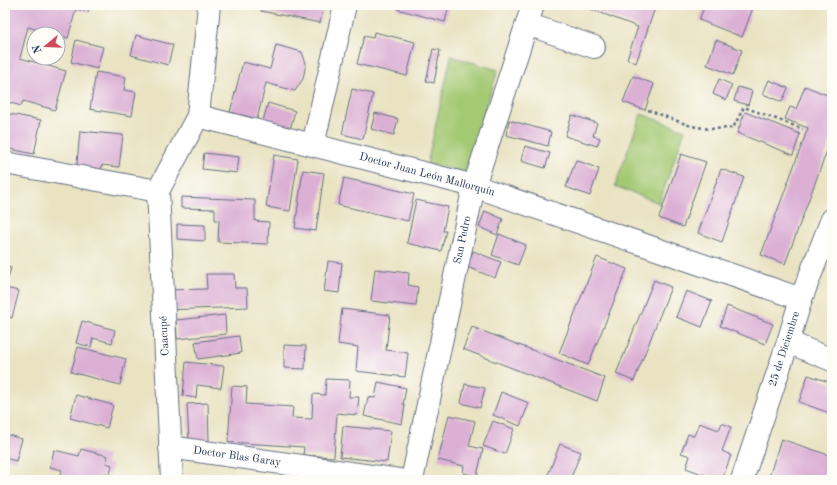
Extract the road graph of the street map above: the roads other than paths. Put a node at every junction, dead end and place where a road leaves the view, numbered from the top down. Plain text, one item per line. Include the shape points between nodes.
1 (209, 5) edge
2 (345, 5) edge
3 (530, 15) edge
4 (594, 47) dead end
5 (198, 116) junction
6 (313, 145) junction
7 (5, 163) edge
8 (474, 186) junction
9 (158, 191) junction
10 (832, 218) edge
11 (801, 300) junction
12 (788, 342) junction
13 (832, 360) edge
14 (170, 447) junction
15 (172, 480) edge
16 (399, 480) edge
17 (412, 480) edge
18 (742, 480) edge

1 - 5 street
2 - 6 street
3 - 4 street
3 - 8 street, San Pedro
5 - 6 street, Doctor Juan León Mallorquín
5 - 9 street
6 - 8 street, Doctor Juan León Mallorquín
7 - 9 street
8 - 11 street, Doctor Juan León Mallorquín
8 - 17 street, San Pedro
9 - 14 street, Caacupé
10 - 11 street, 25 de Diciembre
11 - 12 street, 25 de Diciembre
12 - 13 street
12 - 18 street, 25 de Diciembre
14 - 15 street, Caacupé
14 - 16 street, Doctor Blas Garay

